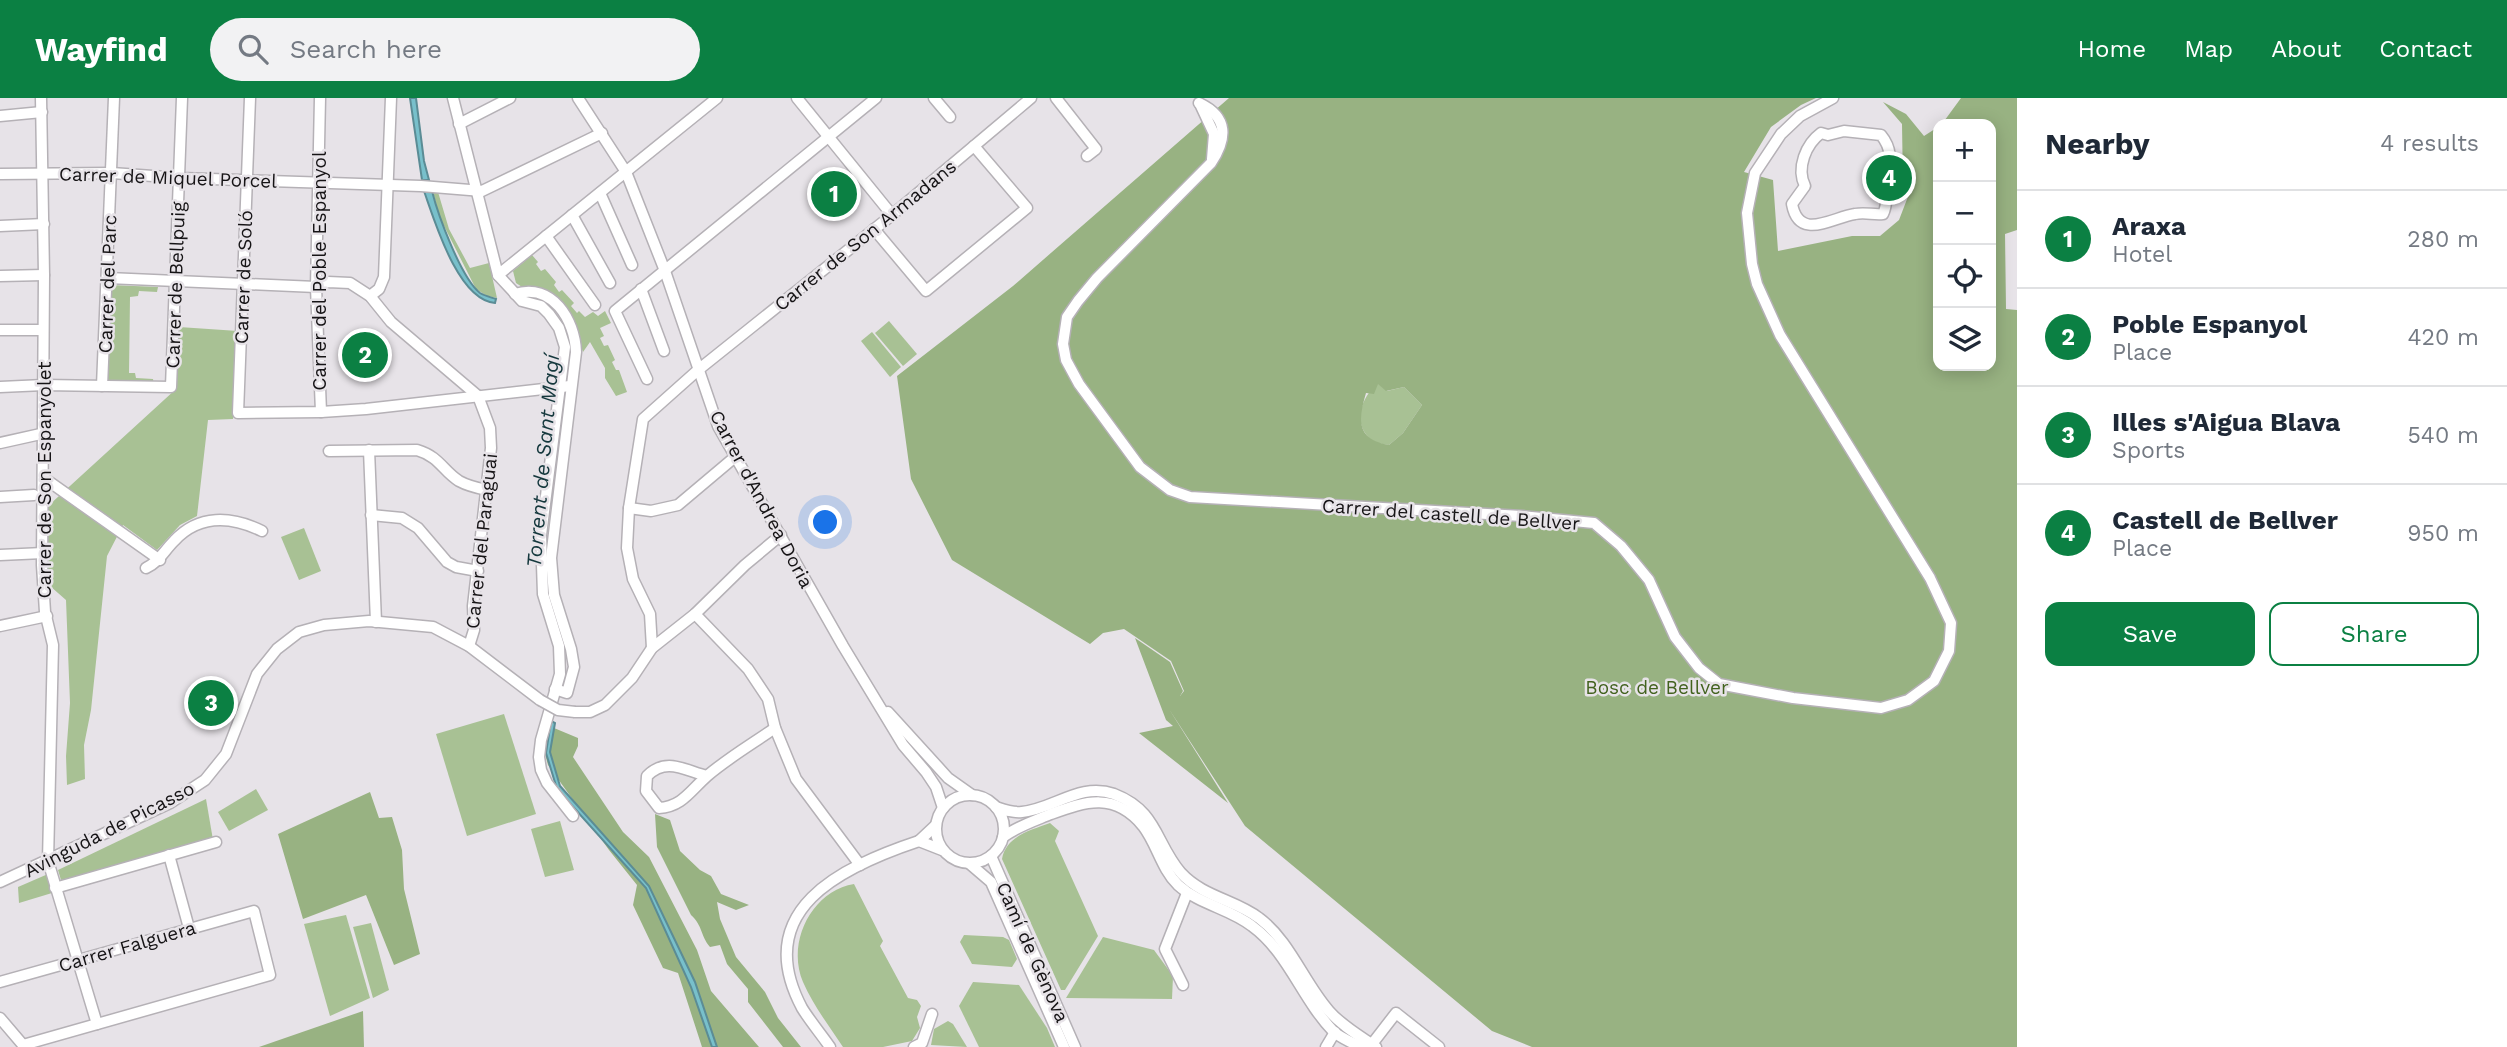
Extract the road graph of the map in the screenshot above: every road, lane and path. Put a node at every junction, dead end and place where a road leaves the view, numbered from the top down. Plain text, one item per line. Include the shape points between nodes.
1 (41, 98) edge
2 (114, 98) edge
3 (182, 98) edge
4 (250, 98) edge
5 (320, 98) edge
6 (391, 98) edge
7 (453, 98) edge
8 (510, 98) edge
9 (578, 98) edge
10 (717, 98) edge
11 (797, 98) edge
12 (876, 98) edge
13 (934, 98) edge
14 (1031, 98) edge
15 (1056, 98) edge
16 (1833, 98) edge
17 (1197, 100) edge
18 (42, 112) junction
19 (0, 116) edge
20 (950, 117) dead end
21 (459, 124) junction
22 (602, 133) junction
23 (828, 136) junction
24 (974, 146) junction
25 (1087, 156) dead end
26 (626, 172) junction
27 (44, 173) junction
28 (111, 173) junction
29 (0, 174) edge
30 (180, 178) junction
31 (247, 179) junction
32 (317, 183) junction
33 (387, 185) junction
34 (475, 190) junction
35 (600, 193) junction
36 (1796, 193) joint
37 (572, 215) junction
38 (892, 215) junction
39 (44, 224) junction
40 (0, 226) edge
41 (874, 229) junction
42 (546, 236) junction
43 (632, 265) dead end
44 (665, 271) junction
45 (44, 275) junction
46 (498, 275) junction
47 (0, 276) edge
48 (108, 278) junction
49 (175, 281) junction
50 (610, 283) dead end
51 (244, 284) junction
52 (316, 287) junction
53 (641, 289) junction
54 (516, 295) junction
55 (370, 296) junction
56 (595, 305) dead end
57 (0, 330) edge
58 (43, 330) junction
59 (664, 351) dead end
60 (698, 370) junction
61 (647, 379) dead end
62 (44, 385) junction
63 (103, 386) junction
64 (565, 386) junction
65 (0, 387) edge
66 (478, 396) junction
67 (321, 412) junction
68 (44, 433) junction
69 (0, 443) edge
70 (369, 450) junction
71 (329, 451) dead end
72 (735, 457) junction
73 (44, 478) junction
74 (487, 490) junction
75 (34, 495) dead end
76 (0, 497) edge
77 (629, 508) junction
78 (371, 514) junction
79 (262, 531) dead end
80 (781, 535) junction
81 (43, 553) junction
82 (0, 555) edge
83 (160, 560) junction
84 (146, 568) dead end
85 (478, 571) junction
86 (695, 614) junction
87 (47, 616) junction
88 (376, 622) junction
89 (0, 626) edge
90 (469, 646) junction
91 (652, 648) junction
92 (869, 689) junction
93 (775, 728) junction
94 (707, 776) junction
95 (972, 795) junction
96 (996, 807) junction
97 (943, 808) junction
98 (573, 816) dead end
99 (936, 825) junction
100 (1003, 837) junction
101 (919, 841) junction
102 (216, 842) dead end
103 (942, 850) junction
104 (169, 855) junction
105 (991, 856) junction
106 (1171, 858) junction
107 (47, 861) junction
108 (970, 864) junction
109 (860, 865) junction
110 (0, 882) edge
111 (55, 888) junction
112 (1187, 893) junction
113 (1226, 902) junction
114 (189, 928) junction
115 (78, 961) junction
116 (0, 982) edge
117 (1183, 985) dead end
118 (1321, 1000) junction
119 (932, 1014) dead end
120 (0, 1018) edge
121 (97, 1024) junction
122 (1335, 1032) junction
123 (1374, 1046) edge
124 (830, 1047) edge
125 (914, 1047) edge
126 (1064, 1047) edge
127 (1074, 1047) edge
128 (1326, 1047) edge
129 (1360, 1047) edge
130 (1439, 1047) edge

1 - 18 street, Carrer de Son Espanyolet
2 - 28 street, Carrer del Parc
3 - 30 street, Carrer de Bellpuig
4 - 31 street, Carrer de Soló
5 - 32 street, Carrer del Poble Espanyol
6 - 33 street
7 - 21 street
8 - 21 street
9 - 22 street, Carrer d'Andrea Doria
10 - 26 street
11 - 23 street
12 - 23 street
13 - 20 street
14 - 24 street, Carrer de Son Armadans
15 - 25 street via 1096,149
16 - 17 street, Carrer del castell de Bellver via 1800,116 1761,161 1751,184 1749,234 1758,284 1780,335 1930,578 1951,623 1949,651 1934,681 1908,700 1881,708 1719,684 1699,668 1675,637 1649,580 1594,523 1189,497 1170,490 1140,467 1066,360 1067,317 1097,278 1211,163 1214,134
18 - 19 street
18 - 27 street, Carrer de Son Espanyolet
21 - 34 street
22 - 26 street, Carrer d'Andrea Doria
22 - 34 street via 482,191
23 - 38 street
23 - 44 street
24 - 38 street, Carrer de Son Armadans
24 - 41 street via 1027,208 926,292
26 - 35 street
26 - 44 street, Carrer d'Andrea Doria
27 - 28 street, Carrer de Miquel Porcel
27 - 29 street, Carrer de Miquel Porcel
27 - 39 street, Carrer de Son Espanyolet
28 - 30 street, Carrer de Miquel Porcel
28 - 48 street, Carrer del Parc
30 - 31 street, Carrer de Miquel Porcel
30 - 49 street, Carrer de Bellpuig
31 - 32 street, Carrer de Miquel Porcel
31 - 51 street, Carrer de Soló
32 - 33 street, Carrer de Miquel Porcel
32 - 52 street, Carrer del Poble Espanyol
33 - 34 street, Carrer de Miquel Porcel
33 - 55 street via 384,277
34 - 46 street
35 - 37 street
35 - 43 street
36 - 36 street via 1794,214 1812,226 1851,214 1883,214 1891,164 1887,143 1881,135 1868,133 1821,133 1808,143 1801,169 1805,186
37 - 42 street
37 - 50 street
38 - 41 street, Carrer de Son Armadans
39 - 40 street
39 - 45 street, Carrer de Son Espanyolet
41 - 60 street, Carrer de Son Armadans
42 - 46 street
42 - 56 street
44 - 53 street
44 - 60 street, Carrer d'Andrea Doria
45 - 47 street
45 - 58 street, Carrer de Son Espanyolet
46 - 54 street
48 - 49 street, Carrer del Poble Espanyol
48 - 63 street, Carrer del Parc
49 - 51 street, Carrer del Poble Espanyol
49 - 63 street, Carrer de Bellpuig via 171,387
51 - 52 street, Carrer del Poble Espanyol
51 - 67 street, Carrer de Soló via 238,413
52 - 55 street, Carrer del Poble Espanyol via 328,282 350,283
52 - 67 street, Carrer del Poble Espanyol
53 - 59 street
53 - 61 street via 615,311
54 - 64 street via 541,306 564,338
54 - 64 street via 526,290 540,293 558,304 570,321 576,352
55 - 66 street via 391,322
57 - 58 street
58 - 62 street, Carrer de Son Espanyolet
60 - 72 street, Carrer d'Andrea Doria via 718,426
60 - 77 street via 643,419
62 - 63 street
62 - 65 street
62 - 68 street, Carrer de Son Espanyolet
64 - 66 street, Carrer del Poble Espanyol
64 - 98 street via 552,498 551,558 554,595 574,667 567,693 555,689 541,740 541,770
66 - 67 street, Carrer del Poble Espanyol
66 - 74 street, Carrer del Paraguai via 490,428
68 - 69 street
68 - 73 street, Carrer de Son Espanyolet
70 - 71 street
70 - 74 street via 431,454 457,480
70 - 78 street
72 - 77 street via 678,505 651,511
72 - 80 street, Carrer d'Andrea Doria
73 - 81 street, Carrer de Son Espanyolet
73 - 83 street
74 - 85 street, Carrer del Paraguai
75 - 76 street
77 - 91 street via 627,548 633,579 650,614
78 - 85 street via 402,518 418,528 447,562
78 - 88 street
79 - 83 street via 235,520 208,520 181,533
80 - 86 street, Avinguda de Picasso
80 - 92 street, Carrer d'Andrea Doria
81 - 82 street
81 - 87 street, Carrer de Son Espanyolet
83 - 84 street
85 - 90 street, Carrer del Paraguai
86 - 91 street, Avinguda de Picasso
86 - 93 street via 748,669 768,699
87 - 89 street
87 - 107 street, Carrer de Son Espanyolet via 53,645
88 - 90 street, Avinguda de Picasso via 433,627
88 - 107 street, Avinguda de Picasso via 324,625 299,632 277,649 257,674 226,754 212,774 170,803
90 - 91 street, Avinguda de Picasso, bridge via 540,700 558,710 575,712 605,705 632,678
92 - 95 street via 948,778
92 - 97 street, Carrer d'Andrea Doria via 931,780
93 - 94 street
93 - 109 street via 796,779
94 - 94 street via 666,764 647,776 646,791 659,808 669,808
95 - 96 street
95 - 97 street via 951,800
96 - 100 street
96 - 106 street via 1024,812 1071,794 1104,791 1135,805 1151,820
97 - 99 street
99 - 101 street
99 - 103 street
100 - 105 street
100 - 112 street via 1076,804 1112,804 1143,827 1167,873
101 - 103 street
101 - 109 street
102 - 104 street
103 - 108 street
104 - 111 street
104 - 114 street
105 - 108 street
105 - 127 street, Camí de Gènova
106 - 112 street
106 - 113 street via 1193,884
107 - 110 street, Avinguda de Picasso
107 - 111 street, Carrer de Son Espanyolet
108 - 126 street, Camí de Gènova via 990,882
109 - 124 street via 807,901 790,933 787,959 791,979 802,1008
111 - 115 street, Carrer de Son Espanyolet
112 - 113 street
112 - 117 street via 1165,949
112 - 122 street via 1253,926 1274,947
113 - 118 street via 1259,918 1281,941
114 - 115 street, Carrer Falguera
114 - 121 street, Carrer Falguera via 254,911 270,975
115 - 116 street, Carrer Falguera
115 - 121 street, Carrer de Son Espanyolet
118 - 122 street
118 - 123 street via 1342,1023
119 - 125 street via 922,1043
120 - 121 street via 23,1045
122 - 123 street
122 - 128 street
122 - 129 street
123 - 130 street via 1396,1013

